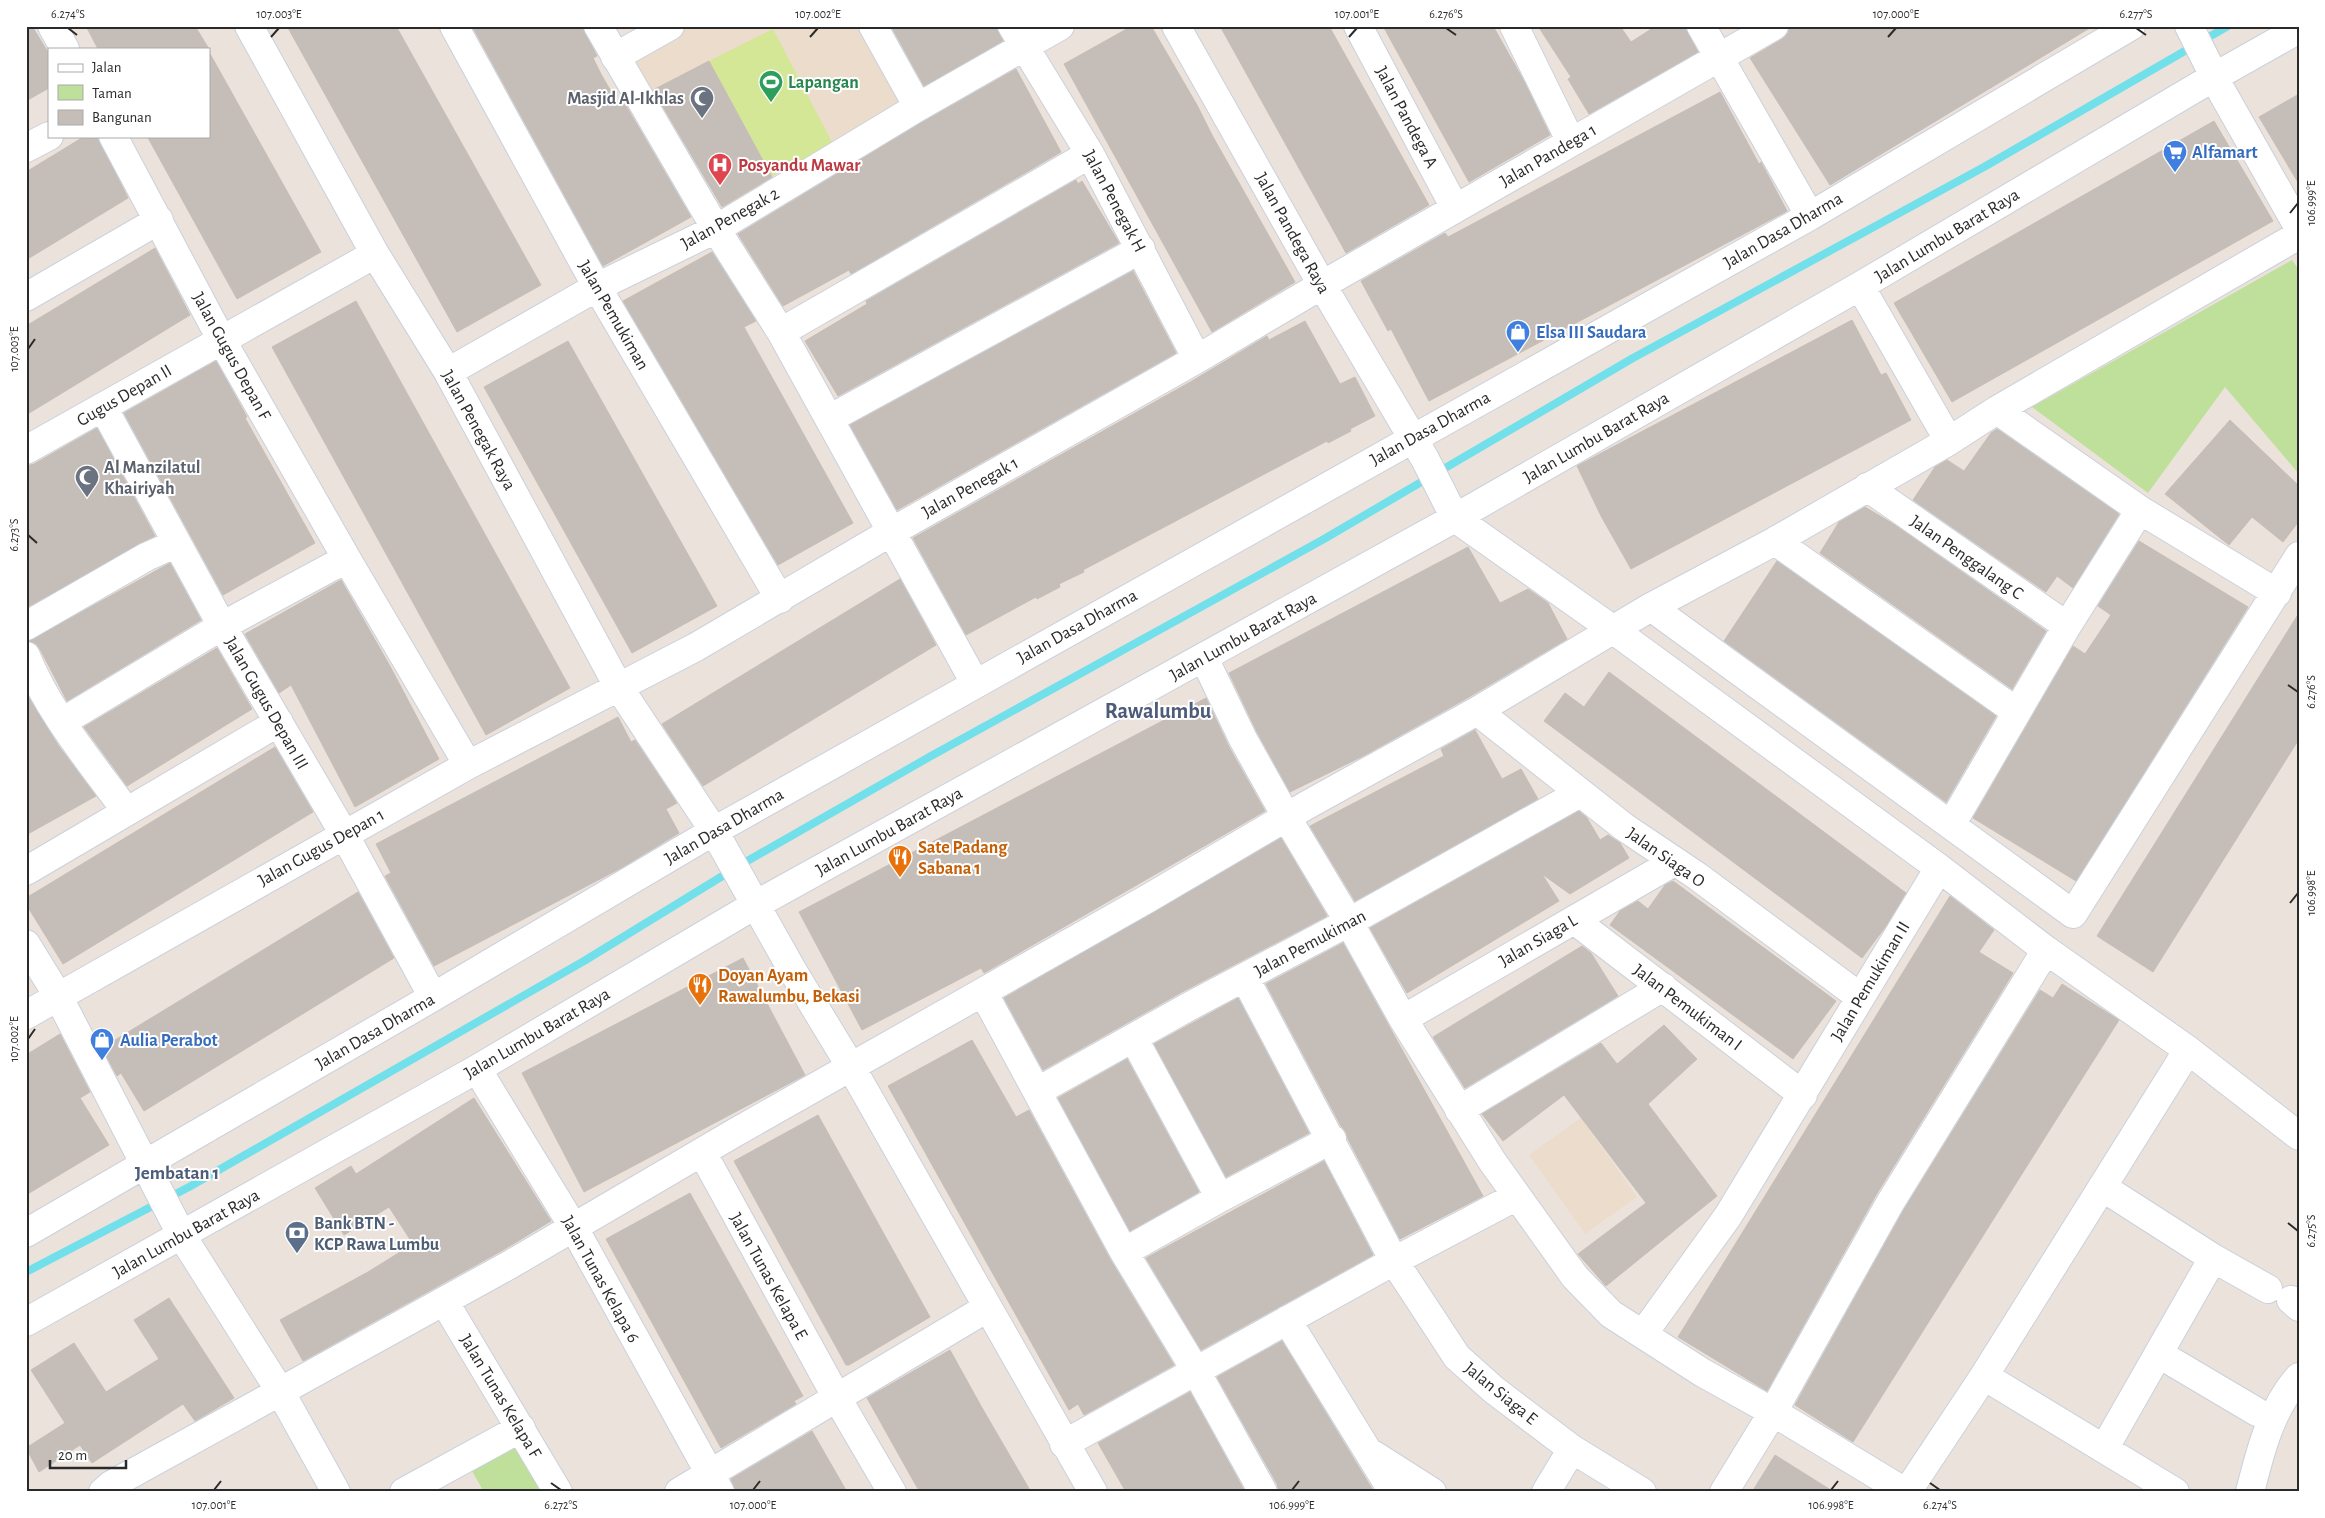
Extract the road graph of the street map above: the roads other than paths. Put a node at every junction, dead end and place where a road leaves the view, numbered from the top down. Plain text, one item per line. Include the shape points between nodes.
1 (52, 26) edge
2 (249, 26) edge
3 (454, 26) edge
4 (598, 26) edge
5 (670, 26) edge
6 (874, 26) edge
7 (1060, 26) edge
8 (1176, 26) edge
9 (1358, 26) edge
10 (1514, 26) edge
11 (1701, 26) edge
12 (1774, 26) edge
13 (2131, 26) edge
14 (2188, 26) edge
15 (2299, 30) edge
16 (1018, 37) edge
17 (64, 48) edge
18 (615, 57) junction
19 (1718, 58) junction
20 (2209, 68) junction
21 (918, 107) junction
22 (48, 137) edge
23 (114, 138) edge
24 (1571, 142) junction
25 (26, 148) edge
26 (1090, 154) junction
27 (1455, 208) junction
28 (1810, 216) junction
29 (159, 220) junction
30 (2299, 228) edge
31 (716, 229) junction
32 (2299, 235) edge
33 (1141, 249) junction
34 (376, 254) junction
35 (1322, 285) junction
36 (1860, 286) junction
37 (597, 287) junction
38 (26, 297) edge
39 (781, 332) junction
40 (221, 339) junction
41 (1197, 359) junction
42 (448, 372) junction
43 (103, 407) junction
44 (1997, 410) junction
45 (829, 419) junction
46 (1949, 441) junction
47 (1418, 449) junction
48 (26, 450) edge
49 (1867, 487) junction
50 (1450, 508) junction
51 (2140, 510) junction
52 (891, 532) junction
53 (1775, 541) junction
54 (177, 543) junction
55 (2299, 556) edge
56 (341, 563) junction
57 (2277, 593) junction
58 (780, 599) junction
59 (1651, 607) junction
60 (26, 626) edge
61 (222, 626) junction
62 (2067, 626) junction
63 (1615, 631) junction
64 (26, 656) edge
65 (1204, 658) junction
66 (975, 683) junction
67 (618, 686) junction
68 (1478, 711) junction
69 (2017, 712) junction
70 (62, 722) junction
71 (278, 722) junction
72 (468, 765) junction
73 (1580, 792) junction
74 (126, 811) junction
75 (1287, 818) junction
76 (1951, 825) junction
77 (344, 834) junction
78 (719, 842) junction
79 (1674, 862) junction
80 (1939, 868) junction
81 (26, 871) edge
82 (751, 898) junction
83 (1574, 920) junction
84 (1349, 922) junction
85 (26, 944) edge
86 (2046, 950) junction
87 (1245, 978) junction
88 (1663, 988) junction
89 (983, 992) junction
90 (58, 996) junction
91 (433, 997) junction
92 (1860, 997) junction
93 (26, 1014) edge
94 (1403, 1019) junction
95 (1134, 1039) junction
96 (2188, 1050) junction
97 (851, 1067) junction
98 (477, 1069) junction
99 (1038, 1092) junction
100 (1803, 1095) junction
101 (1459, 1110) junction
102 (2299, 1136) edge
103 (1332, 1139) junction
104 (702, 1152) junction
105 (147, 1167) junction
106 (2102, 1187) junction
107 (1517, 1196) junction
108 (1220, 1198) junction
109 (574, 1228) junction
110 (180, 1232) junction
111 (26, 1233) edge
112 (1124, 1252) junction
113 (2213, 1258) junction
114 (1394, 1261) junction
115 (2286, 1298) edge
116 (444, 1301) junction
117 (987, 1308) junction
118 (1286, 1320) junction
119 (26, 1322) edge
120 (1643, 1334) junction
121 (2159, 1354) junction
122 (1196, 1371) junction
123 (1984, 1376) junction
124 (2299, 1377) edge
125 (280, 1391) junction
126 (837, 1398) junction
127 (1773, 1412) junction
128 (2257, 1412) dead end
129 (521, 1428) junction
130 (1064, 1444) junction
131 (1572, 1449) junction
132 (2104, 1449) junction
133 (1369, 1452) junction
134 (715, 1483) edge
135 (103, 1492) edge
136 (336, 1492) edge
137 (404, 1492) edge
138 (558, 1492) edge
139 (680, 1492) edge
140 (892, 1492) edge
141 (1093, 1492) edge
142 (1264, 1492) edge
143 (1392, 1492) edge
144 (1432, 1492) edge
145 (1546, 1492) edge
146 (1642, 1492) edge
147 (1724, 1492) edge
148 (1906, 1492) edge
149 (2174, 1492) edge
150 (2250, 1492) edge

1 - 17 street
2 - 34 street, Jalan Penegak Raya
3 - 37 street, Jalan Pemukiman
4 - 18 street
5 - 18 street
6 - 21 street
7 - 16 street, Jalan Penegak 2
8 - 35 street, Jalan Pandega Raya
9 - 27 street, Jalan Pandega A
10 - 24 street
11 - 19 street
12 - 19 street, Jalan Pandega 1
13 - 28 street, Jalan Dasa Dharma
14 - 20 street
15 - 20 street, Jalan Lumbu Barat Raya
16 - 21 street, Jalan Penegak 2
16 - 26 street, Jalan Penegak H
18 - 31 street
19 - 24 street, Jalan Pandega 1
19 - 28 street
20 - 30 street
20 - 36 street, Jalan Lumbu Barat Raya
21 - 31 street, Jalan Penegak 2
22 - 25 street
23 - 29 street, Jalan Gugus Depan F
24 - 27 street, Jalan Pandega 1
26 - 33 street, Jalan Penegak H
26 - 39 street
27 - 35 street, Jalan Pandega 1
28 - 47 street, Jalan Dasa Dharma
29 - 38 street
29 - 40 street, Jalan Gugus Depan F
31 - 37 street, Jalan Penegak 2
31 - 39 street
32 - 44 street
33 - 41 street, Jalan Penegak H
33 - 45 street
34 - 40 street, Gugus Depan II
34 - 42 street, Jalan Penegak Raya
35 - 41 street, Jalan Penegak 1
35 - 47 street, Jalan Pandega Raya
36 - 46 street
36 - 50 street, Jalan Lumbu Barat Raya
37 - 42 street, Jalan Penegak 2
37 - 58 street, Jalan Pemukiman
39 - 45 street
40 - 43 street, Gugus Depan II
40 - 56 street, Jalan Gugus Depan F
41 - 52 street, Jalan Penegak 1
42 - 67 street, Jalan Penegak Raya
43 - 48 street, Gugus Depan II
43 - 54 street, Jalan Gugus Depan III
44 - 46 street
44 - 51 street
45 - 52 street
46 - 49 street
47 - 50 street, Jalan Pandega Raya
47 - 66 street, Jalan Dasa Dharma
49 - 53 street
49 - 62 street, Jalan Penggalang C
50 - 63 street
50 - 65 street, Jalan Lumbu Barat Raya
51 - 57 street
51 - 62 street
52 - 58 street, Jalan Penegak 1
52 - 66 street
53 - 59 street
53 - 69 street
54 - 60 street via 146,557
54 - 61 street, Jalan Gugus Depan III
55 - 57 street
56 - 61 street
56 - 72 street, Jalan Gugus Depan F
57 - 76 street via 2073,914
58 - 67 street, Jalan Penegak 1 via 696,647
59 - 63 street
59 - 76 street
61 - 70 street
61 - 71 street, Jalan Gugus Depan III
62 - 69 street
63 - 68 street
63 - 80 street
64 - 70 street
65 - 75 street via 1243,739
65 - 82 street, Jalan Lumbu Barat Raya
66 - 78 street, Jalan Dasa Dharma
67 - 72 street, Jalan Gugus Depan 1
67 - 78 street, Jalan Penegak Raya
68 - 73 street, Jalan Siaga O
68 - 75 street via 1362,773
69 - 76 street
70 - 74 street
71 - 74 street
71 - 77 street, Jalan Gugus Depan III
72 - 77 street, Jalan Gugus Depan 1
73 - 79 street, Jalan Siaga O via 1624,828
73 - 84 street, Jalan Pemukiman
74 - 81 street
75 - 84 street
75 - 89 street
77 - 90 street, Jalan Gugus Depan 1
77 - 91 street, Jalan Gugus Depan III
78 - 82 street, Jalan Penegak Raya
78 - 91 street, Jalan Dasa Dharma
79 - 83 street, Jalan Siaga L
79 - 92 street, Jalan Siaga O
80 - 86 street
80 - 92 street, Jalan Pemukiman II
82 - 97 street, Jalan Penegak Raya
82 - 98 street, Jalan Lumbu Barat Raya
83 - 88 street, Jalan Pemukiman I
83 - 94 street, Jalan Siaga L
84 - 87 street, Jalan Pemukiman
84 - 94 street
85 - 90 street
86 - 96 street
86 - 127 street via 1890,1204
87 - 95 street, Jalan Pemukiman
87 - 103 street, Jalan Siaga E
88 - 100 street, Jalan Pemukiman I
88 - 101 street
89 - 97 street
89 - 99 street
90 - 93 street, Jalan Gugus Depan 1
90 - 105 street
91 - 105 street, Jalan Dasa Dharma
92 - 100 street, Jalan Pemukiman II
94 - 101 street
95 - 99 street, Jalan Pemukiman
95 - 108 street
96 - 102 street
96 - 106 street
97 - 104 street
97 - 117 street, Jalan Penegak Raya
98 - 109 street, Jalan Tunas Kelapa 6
98 - 110 street, Jalan Lumbu Barat Raya
99 - 112 street
100 - 120 street, Jalan Pemukiman II via 1728,1216
101 - 107 street
103 - 108 street
103 - 114 street, Jalan Siaga E
104 - 109 street
104 - 126 street, Jalan Tunas Kelapa E
105 - 110 street
105 - 111 street, Jalan Dasa Dharma
106 - 113 street
106 - 123 street
107 - 114 street
107 - 120 street via 1575,1277 1611,1314
108 - 112 street
109 - 116 street
109 - 134 street, Jalan Tunas Kelapa 6
110 - 119 street, Jalan Lumbu Barat Raya
110 - 125 street
112 - 122 street
113 - 115 street
113 - 121 street
114 - 118 street
114 - 131 street, Jalan Siaga E via 1457,1357 1494,1390
116 - 125 street
116 - 129 street, Jalan Tunas Kelapa F
117 - 126 street
117 - 130 street, Jalan Penegak Raya
118 - 122 street
118 - 133 street
120 - 127 street via 1703,1373
121 - 128 street
121 - 132 street
122 - 130 street
122 - 142 street
123 - 132 street
123 - 148 street
124 - 150 street via 2280,1403
125 - 135 street
125 - 136 street
126 - 134 street
126 - 140 street, Jalan Tunas Kelapa E
127 - 147 street
127 - 148 street
129 - 137 street
129 - 138 street, Jalan Tunas Kelapa F
130 - 141 street, Jalan Penegak Raya
131 - 145 street
131 - 146 street, Jalan Siaga E
132 - 149 street
133 - 143 street
133 - 144 street
134 - 139 street

